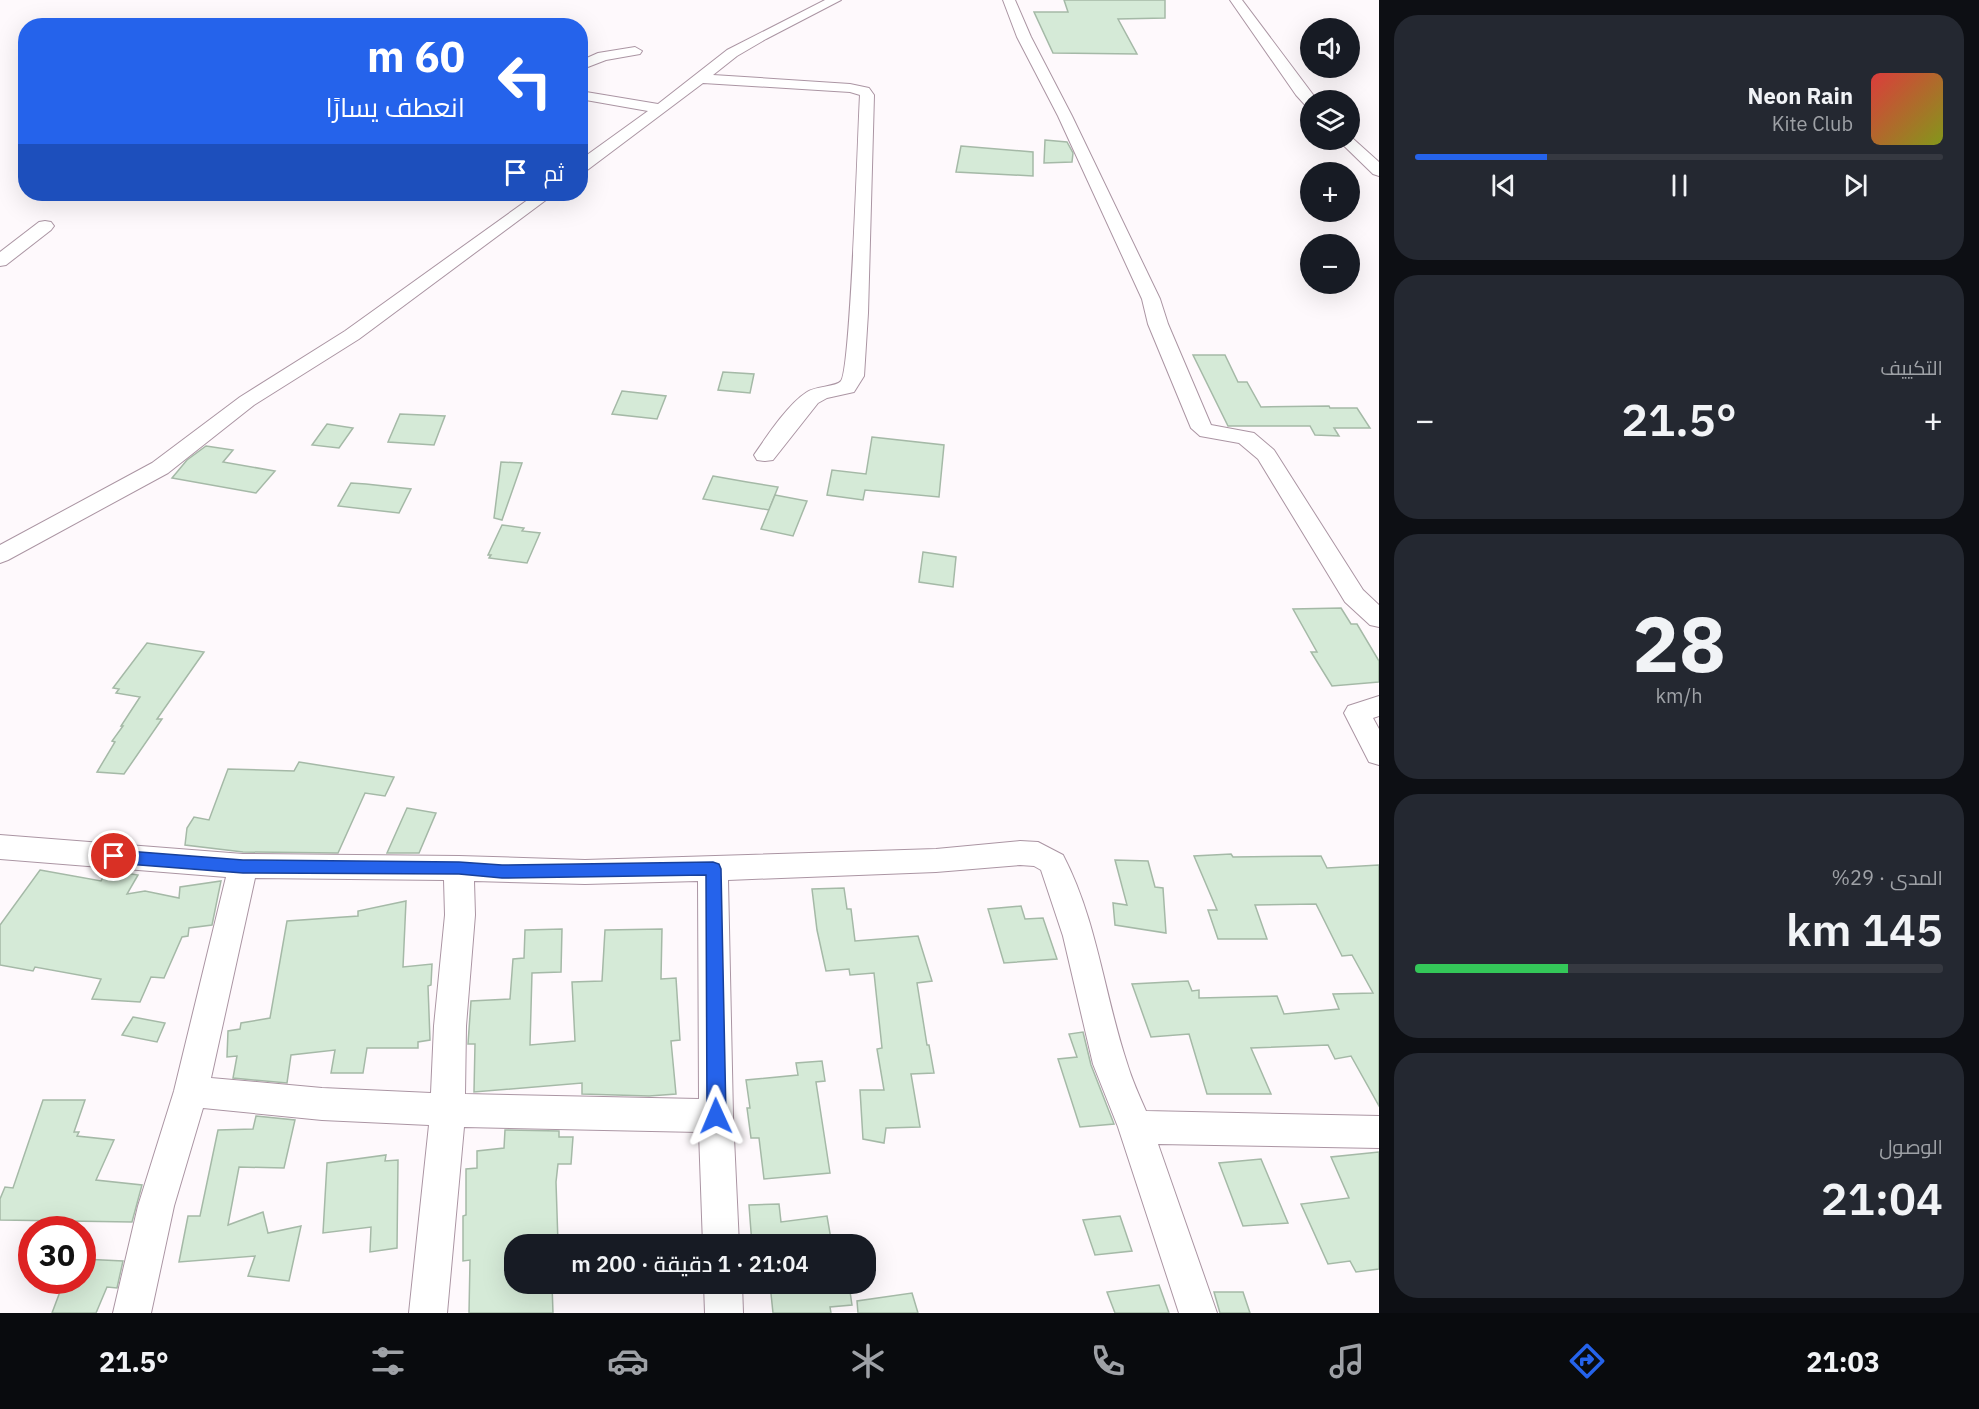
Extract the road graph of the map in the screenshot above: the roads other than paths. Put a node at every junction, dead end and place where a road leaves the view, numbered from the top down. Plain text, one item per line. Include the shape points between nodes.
1 (835, 0) edge
2 (1009, 0) edge
3 (1236, 0) edge
4 (635, 51) dead end
5 (588, 63) edge
6 (701, 79) junction
7 (1302, 90) edge
8 (588, 95) edge
9 (661, 109) junction
10 (1357, 150) edge
11 (588, 162) edge
12 (1379, 171) edge
13 (536, 201) edge
14 (45, 226) dead end
15 (0, 261) edge
16 (765, 455) dead end
17 (0, 555) edge
18 (1379, 619) edge
19 (1379, 706) edge
20 (1379, 755) edge
21 (0, 847) edge
22 (243, 866) junction
23 (459, 868) junction
24 (713, 869) junction
25 (191, 1090) junction
26 (448, 1112) junction
27 (716, 1116) junction
28 (1135, 1127) junction
29 (1379, 1132) edge
30 (721, 1234) edge
31 (723, 1294) edge
32 (132, 1313) edge
33 (428, 1313) edge
34 (724, 1313) edge
35 (1198, 1313) edge

1 - 6 street via 750,42
2 - 18 street via 1151,299 1202,428 1248,440 1266,455 1349,589
3 - 7 street
4 - 5 street
6 - 9 street
6 - 16 street via 850,88 867,95 854,376 846,389 813,396
8 - 9 street
9 - 11 street
10 - 12 street
13 - 17 street via 352,335 247,401 160,468
14 - 15 street
19 - 20 street via 1357,713
21 - 22 street
22 - 23 street
22 - 25 street
23 - 24 street
23 - 26 street via 460,915 450,1026
24 - 27 street
24 - 28 street via 1020,853 1046,858 1053,863 1069,906 1110,1064
25 - 26 street via 270,1100
25 - 32 street via 156,1206
26 - 27 street
26 - 33 street
27 - 30 street
28 - 29 street
28 - 35 street
31 - 34 street

